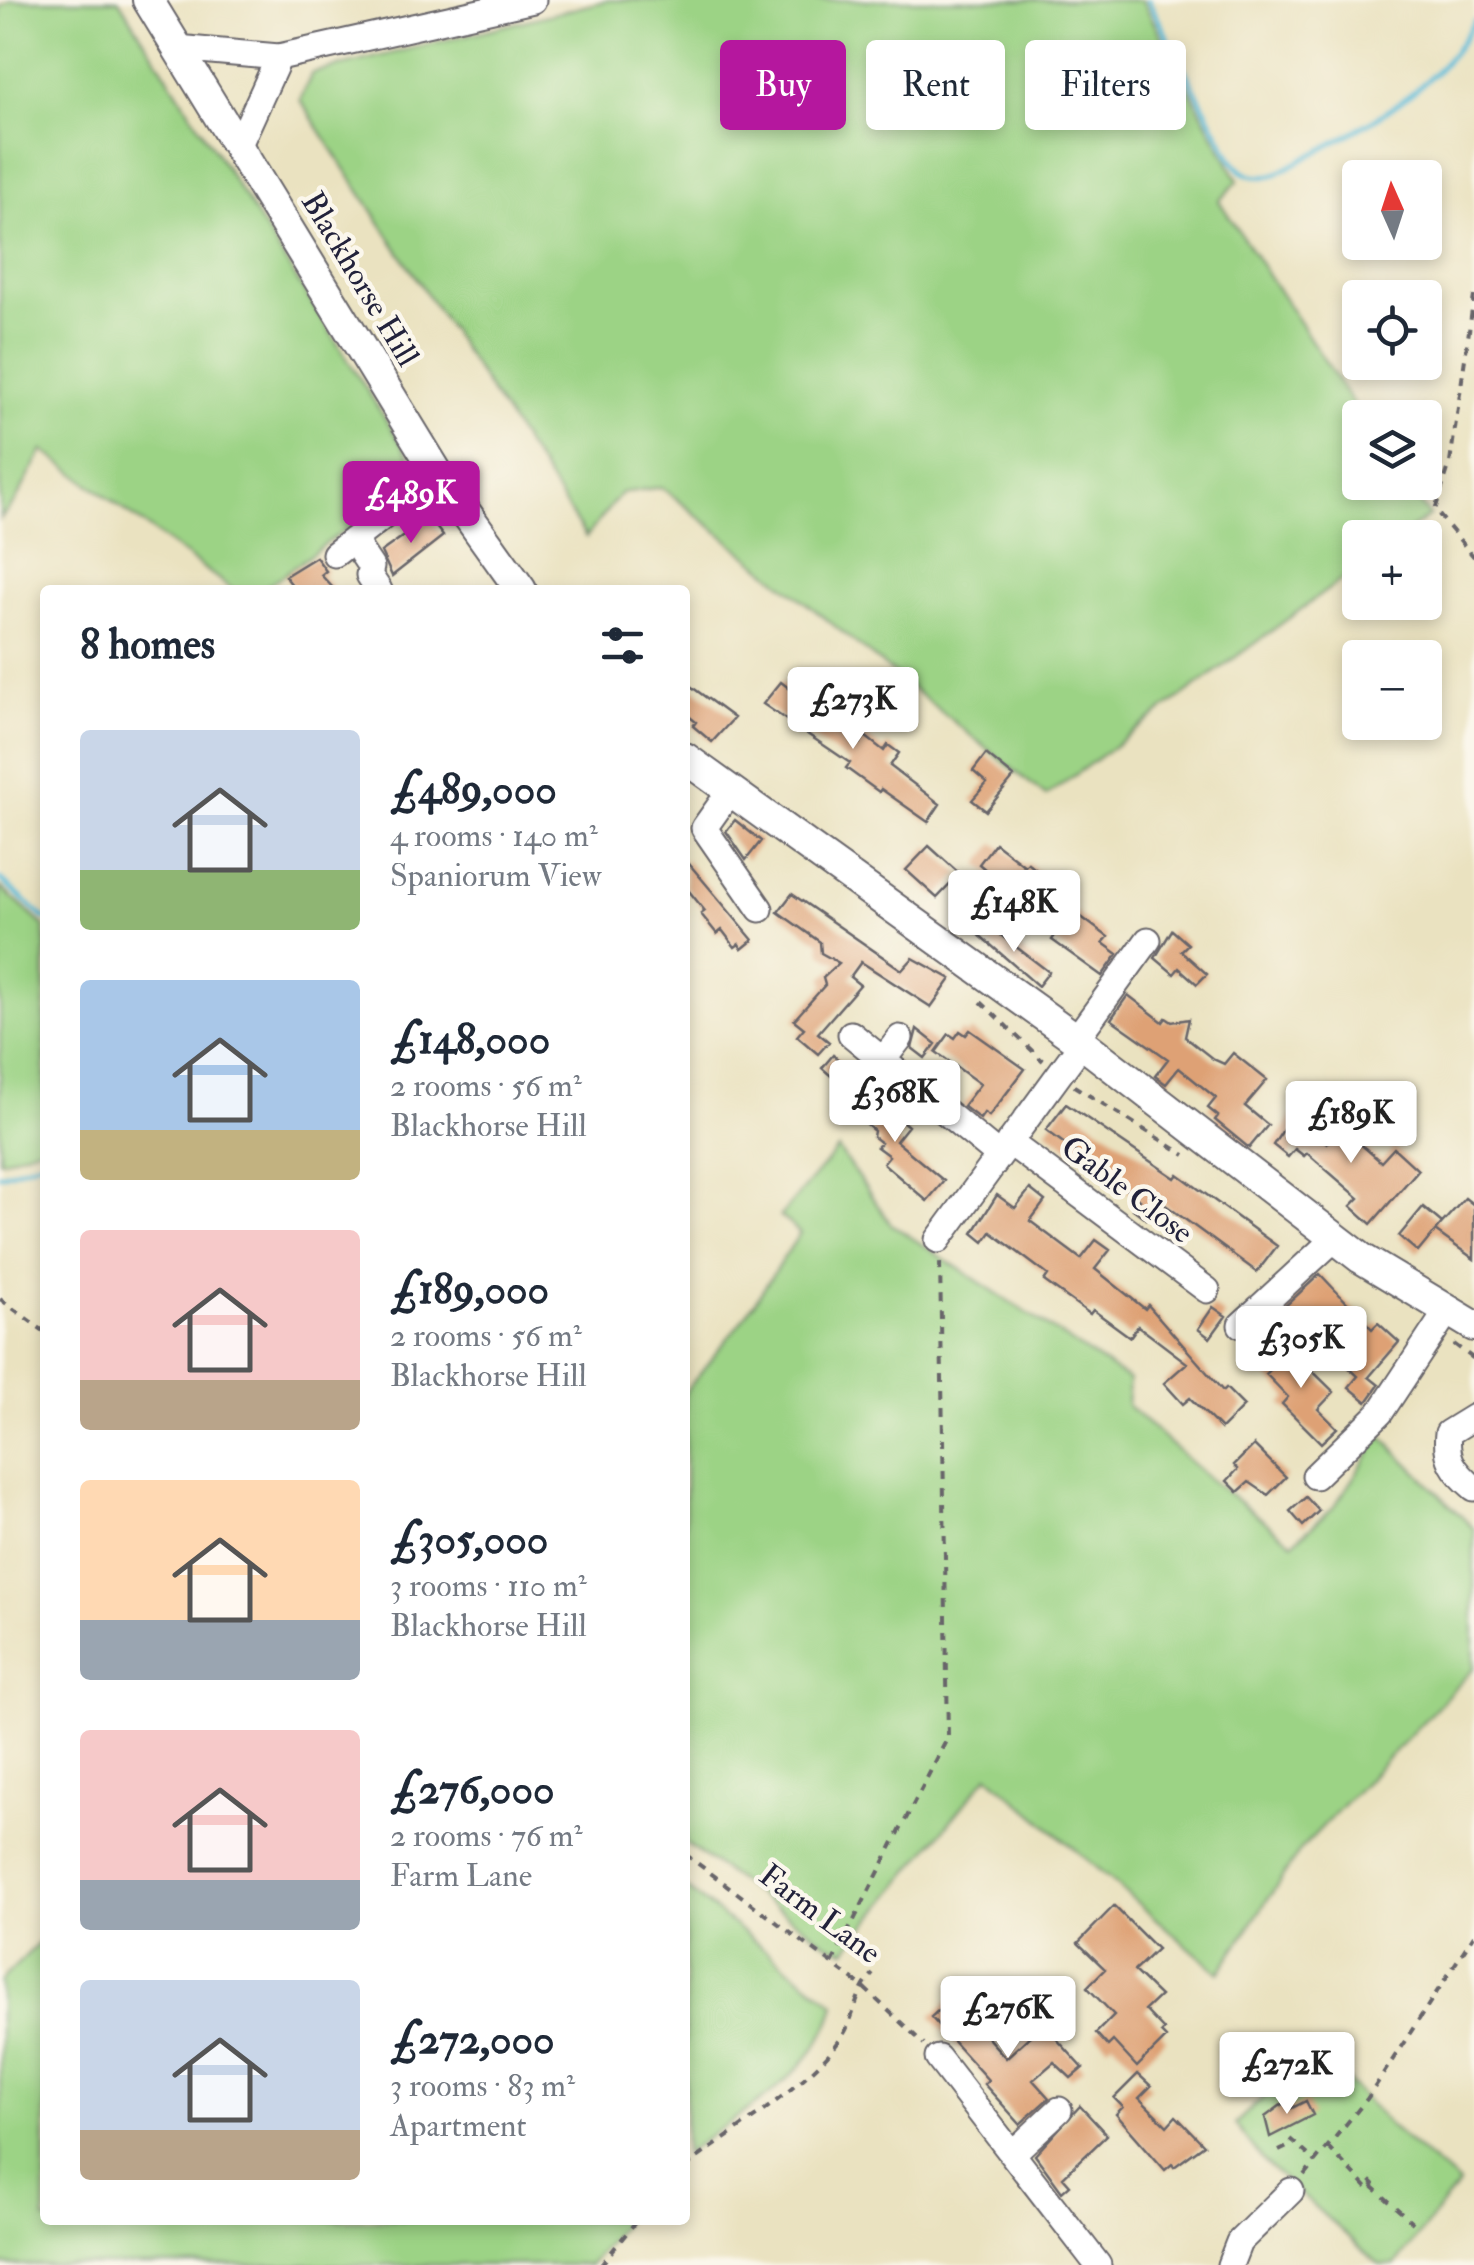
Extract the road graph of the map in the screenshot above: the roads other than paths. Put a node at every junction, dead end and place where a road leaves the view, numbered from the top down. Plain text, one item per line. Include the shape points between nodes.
1 (148, 0) edge
2 (533, 0) edge
3 (177, 48) junction
4 (280, 58) junction
5 (238, 146) junction
6 (425, 471) junction
7 (376, 585) edge
8 (517, 585) edge
9 (690, 761) edge
10 (731, 790) junction
11 (760, 909) dead end
12 (1148, 940) dead end
13 (851, 1034) dead end
14 (900, 1038) dead end
15 (1079, 1041) junction
16 (883, 1060) junction
17 (1004, 1149) junction
18 (1334, 1239) junction
19 (938, 1240) road end
20 (1207, 1290) dead end
21 (1461, 1318) edge
22 (1241, 1325) dead end
23 (1474, 1416) edge
24 (1315, 1476) dead end
25 (1474, 1488) edge
26 (938, 2058) road end
27 (1060, 2110) dead end
28 (1014, 2152) junction
29 (1293, 2188) road end
30 (1098, 2265) edge
31 (1230, 2265) edge

1 - 3 main road, Blackhorse Hill
2 - 4 street
3 - 4 street
3 - 5 main road, Blackhorse Hill
4 - 5 street
5 - 6 main road, Blackhorse Hill
6 - 7 street via 352,551
6 - 8 main road, Blackhorse Hill
9 - 10 main road
10 - 11 street via 704,828
10 - 15 main road
12 - 15 street
13 - 16 street, Gable Close
14 - 16 street
15 - 17 street
15 - 18 main road
16 - 17 street, Gable Close
17 - 19 street
17 - 20 street, Gable Close
18 - 21 main road
18 - 22 street
21 - 24 street
23 - 25 street via 1448,1433 1446,1452
26 - 28 street
27 - 28 street
28 - 30 street
29 - 31 street via 1240,2242

